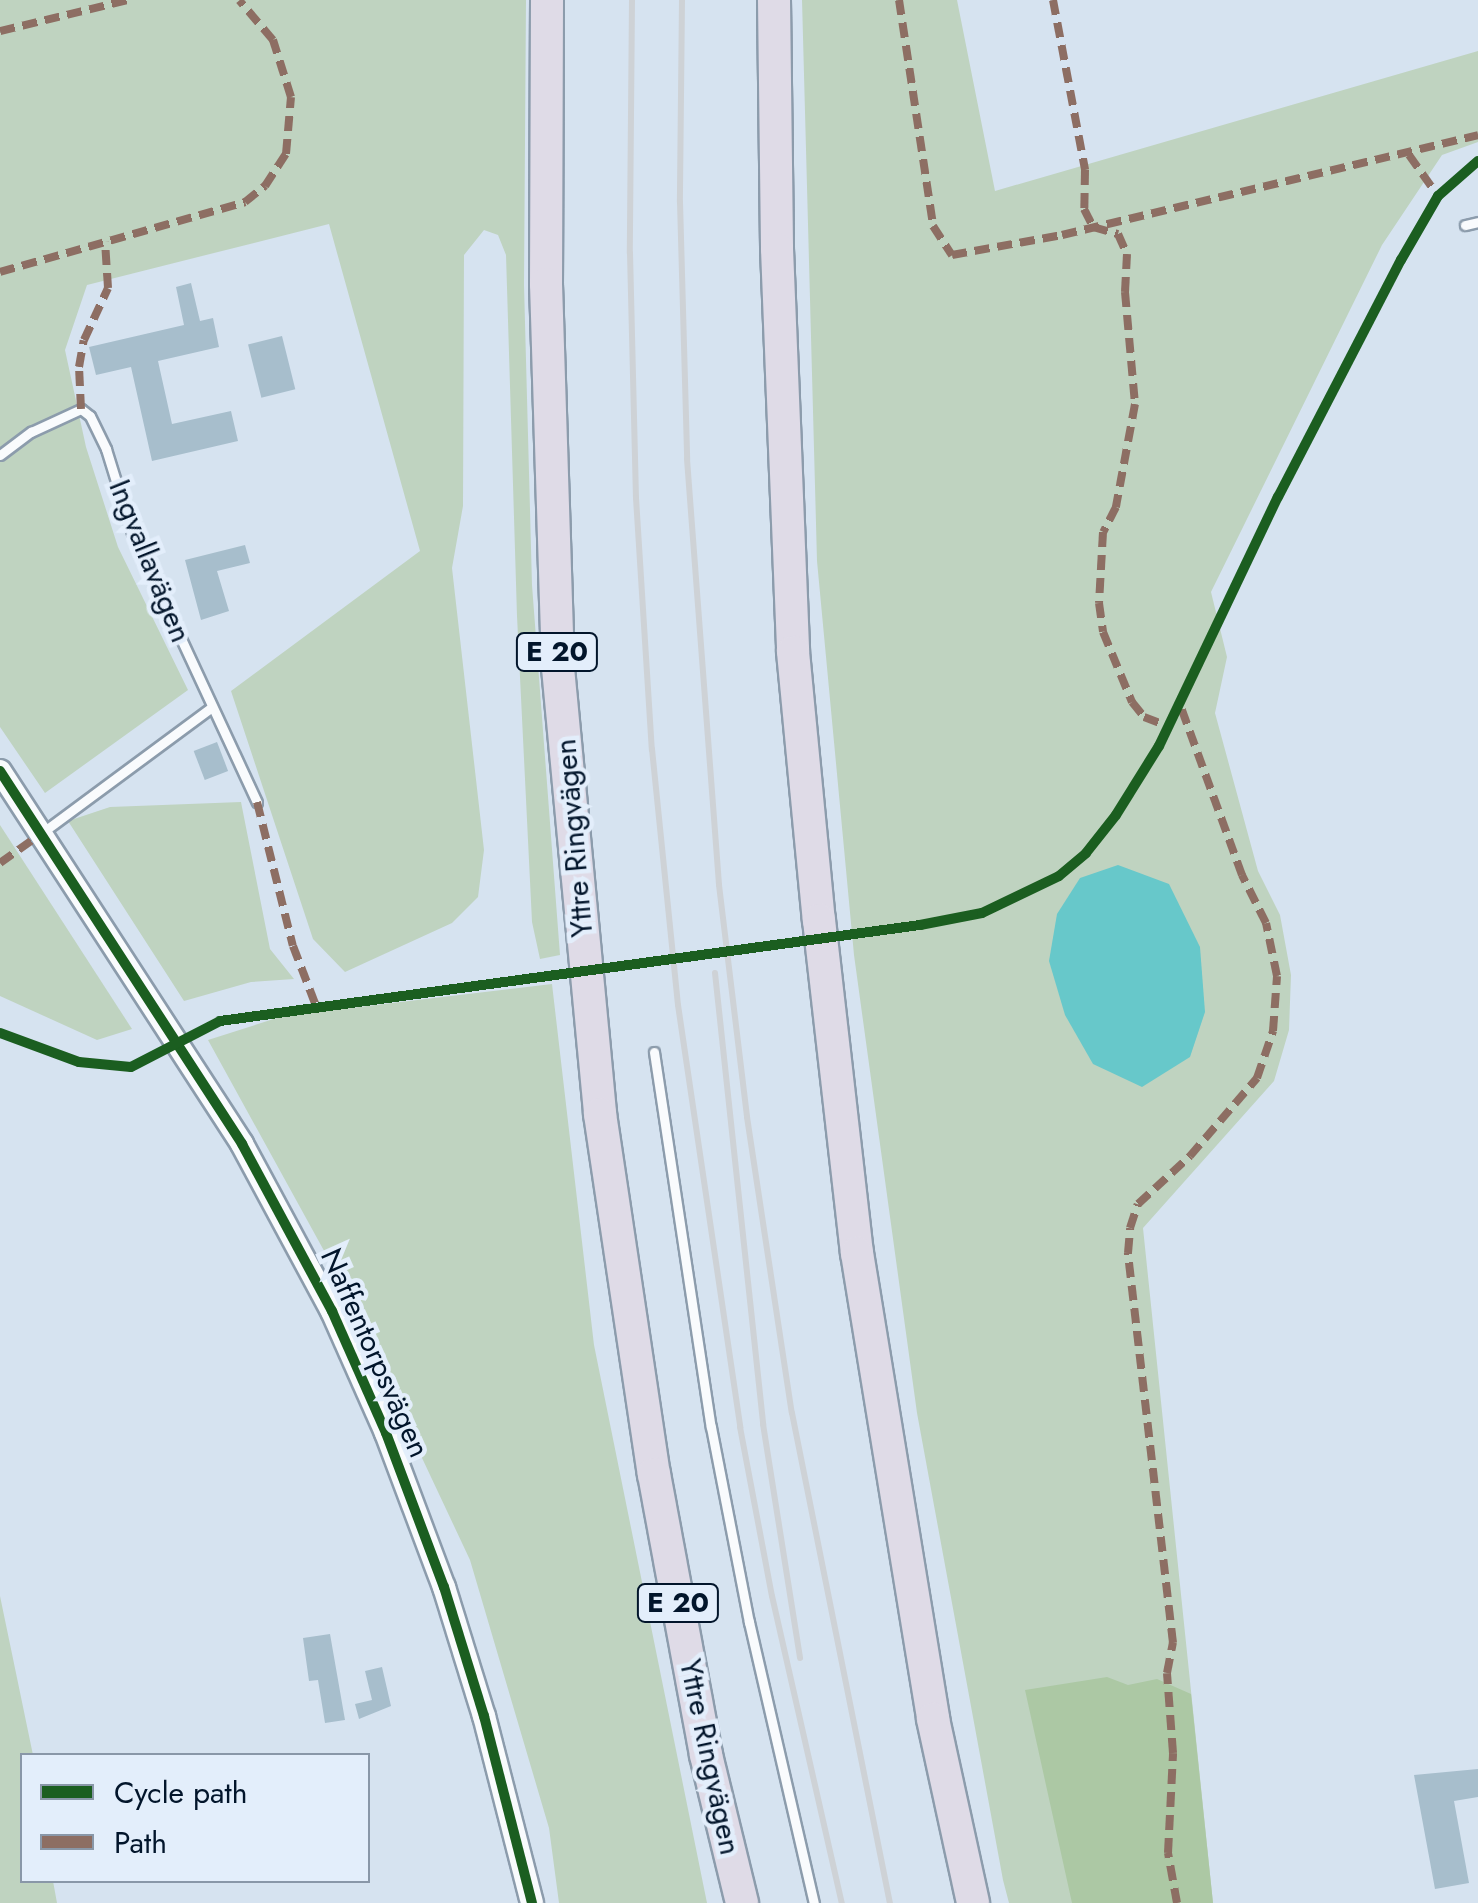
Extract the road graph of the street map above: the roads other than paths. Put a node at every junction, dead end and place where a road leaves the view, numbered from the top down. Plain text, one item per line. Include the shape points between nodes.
1 (548, 0) edge
2 (774, 0) edge
3 (1478, 222) edge
4 (1465, 225) dead end
5 (0, 455) edge
6 (212, 707) junction
7 (0, 771) edge
8 (257, 802) dead end
9 (41, 834) junction
10 (654, 1052) dead end
11 (933, 1719) junction
12 (532, 1903) edge
13 (742, 1903) edge
14 (814, 1903) edge
15 (973, 1903) edge
16 (984, 1903) edge

1 - 13 highway, Yttre Ringvägen / E 20 via 546,284 558,668 600,1114 654,1474 706,1755
2 - 11 highway via 795,671 857,1252
3 - 4 lane
5 - 6 lane, Ingvallavägen via 81,408 90,416 132,533
6 - 8 lane, Ingvallavägen
6 - 9 lane
7 - 9 street, Naffentorpsvägen
9 - 12 street, Naffentorpsvägen via 242,1144 332,1311 444,1587
10 - 14 lane via 711,1427
11 - 15 highway
11 - 16 highway

